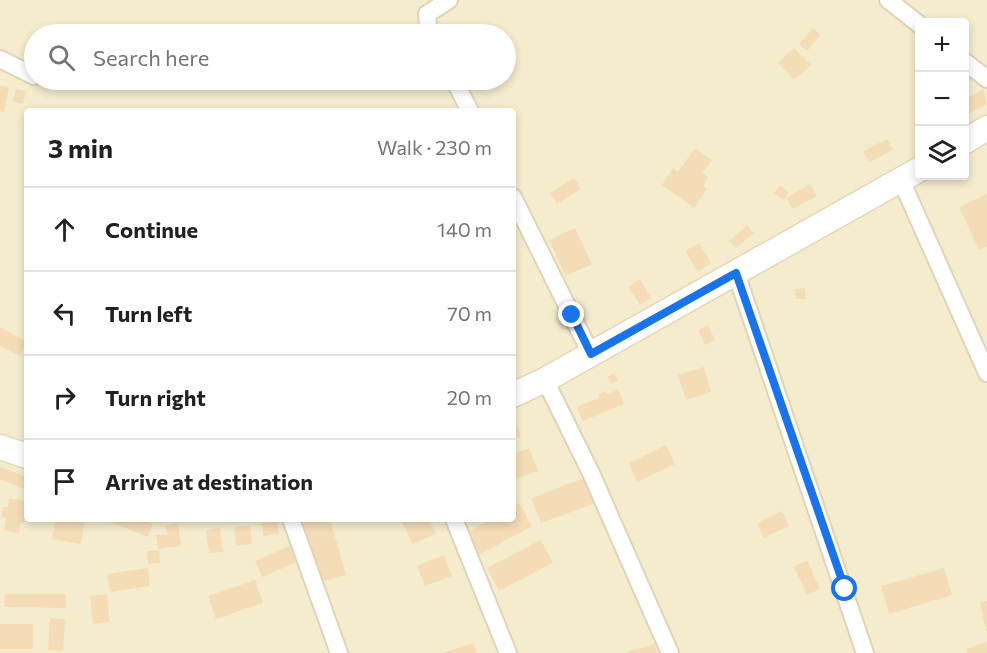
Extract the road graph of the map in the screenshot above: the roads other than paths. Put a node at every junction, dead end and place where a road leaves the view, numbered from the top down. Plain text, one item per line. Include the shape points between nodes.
1 (449, 0) edge
2 (888, 0) edge
3 (915, 21) edge
4 (428, 24) edge
5 (0, 59) edge
6 (969, 65) edge
7 (24, 70) edge
8 (987, 79) edge
9 (459, 90) edge
10 (468, 108) edge
11 (987, 128) edge
12 (969, 139) edge
13 (910, 175) edge
14 (516, 203) edge
15 (736, 273) junction
16 (591, 354) junction
17 (987, 373) edge
18 (545, 380) junction
19 (516, 394) edge
20 (0, 447) edge
21 (24, 455) edge
22 (292, 522) edge
23 (455, 522) edge
24 (339, 653) edge
25 (508, 653) edge
26 (670, 653) edge
27 (865, 653) edge

1 - 4 street via 428,14
2 - 3 street
5 - 7 street
6 - 8 street
9 - 10 street
11 - 12 street
13 - 15 street
13 - 17 street
14 - 16 street
15 - 16 street
15 - 27 street
16 - 18 street
18 - 19 street
18 - 26 street via 591,473
20 - 21 street
22 - 24 street
23 - 25 street

